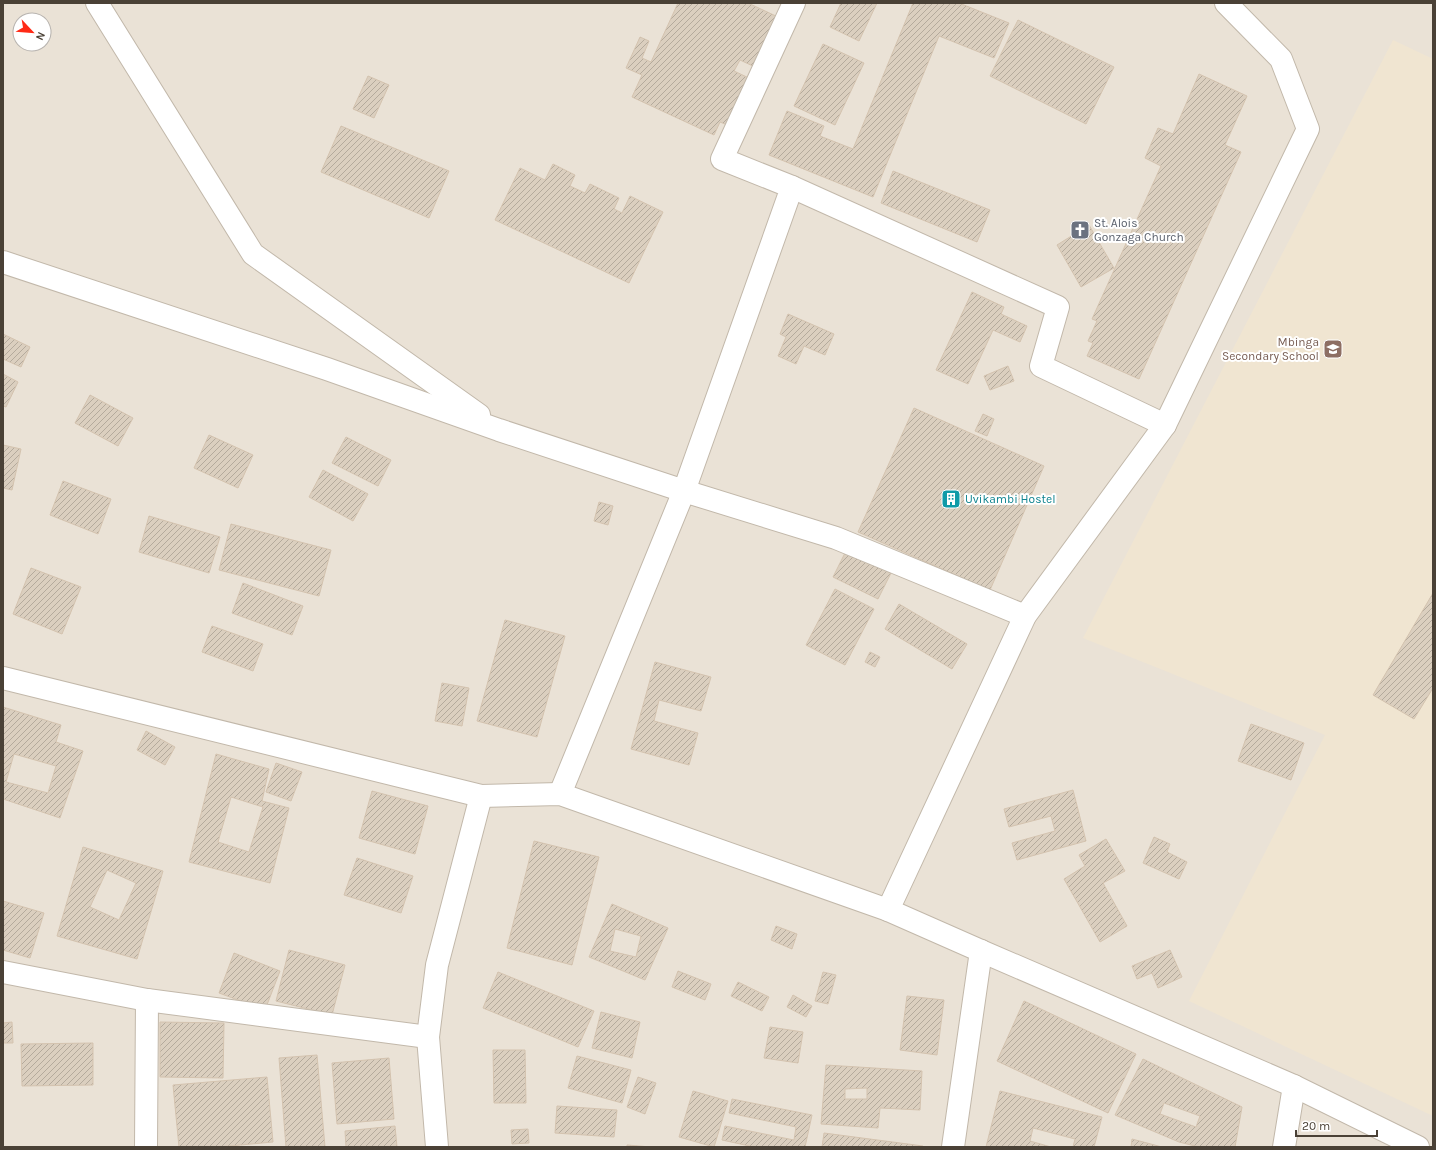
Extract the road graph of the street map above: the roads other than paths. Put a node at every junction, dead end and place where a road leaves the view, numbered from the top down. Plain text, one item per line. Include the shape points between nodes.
1 (97, 3) edge
2 (794, 3) edge
3 (1226, 3) edge
4 (792, 187) junction
5 (3, 262) edge
6 (1165, 425) junction
7 (499, 430) junction
8 (684, 491) junction
9 (1025, 616) junction
10 (3, 678) edge
11 (560, 794) junction
12 (481, 796) junction
13 (888, 910) junction
14 (981, 951) junction
15 (3, 972) edge
16 (147, 1000) junction
17 (428, 1036) junction
18 (1294, 1086) junction
19 (146, 1147) edge
20 (437, 1147) edge
21 (953, 1147) edge
22 (1284, 1147) edge
23 (1418, 1147) edge

1 - 7 street via 253,254
2 - 4 street via 722,159
3 - 6 street via 1281,59 1308,128
4 - 6 street via 1058,307 1041,366
4 - 8 street
5 - 7 street via 327,369
6 - 9 street
7 - 8 street
8 - 9 street via 836,538
8 - 11 street
9 - 13 street
10 - 12 street
11 - 12 street
11 - 13 street
12 - 17 street via 437,965
13 - 14 street
14 - 18 street
14 - 21 street
15 - 16 street
16 - 17 street
16 - 19 street
17 - 20 street
18 - 22 street
18 - 23 street

